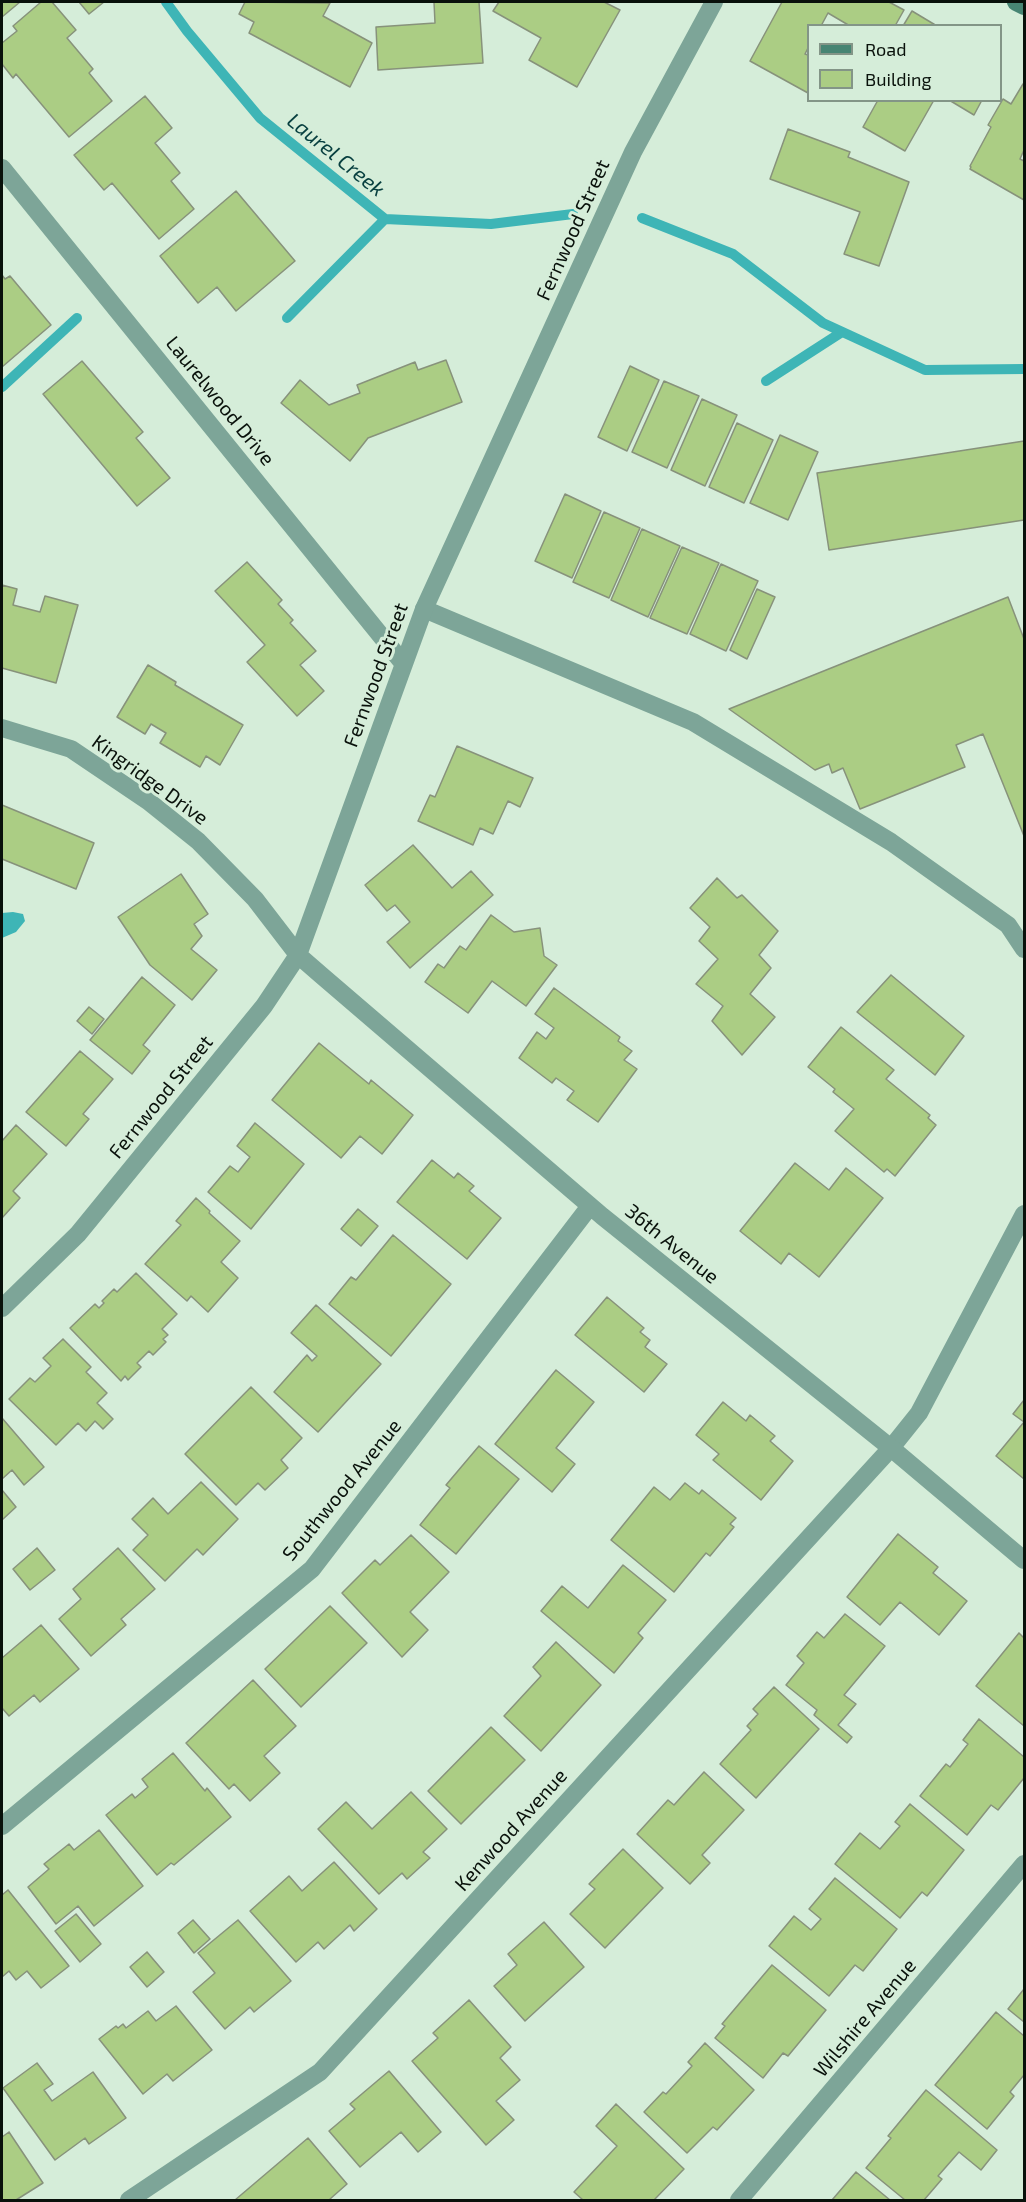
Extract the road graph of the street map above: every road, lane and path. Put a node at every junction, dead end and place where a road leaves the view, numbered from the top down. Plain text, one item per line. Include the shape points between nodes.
1 (714, 2) edge
2 (1016, 2) edge
3 (1024, 6) edge
4 (2, 168) edge
5 (424, 609) junction
6 (403, 663) junction
7 (2, 728) edge
8 (1024, 948) edge
9 (298, 955) junction
10 (590, 1206) junction
11 (1024, 1214) edge
12 (2, 1308) edge
13 (891, 1448) junction
14 (1024, 1560) edge
15 (2, 1826) edge
16 (1024, 1864) edge
17 (129, 2200) edge
18 (739, 2200) edge

1 - 5 street, Fernwood Street via 633,152
2 - 3 main road
4 - 6 street, Laurelwood Drive
5 - 6 street, Fernwood Street
5 - 8 street via 693,722 891,842 1008,925
6 - 9 street, Fernwood Street
7 - 9 street, Kingridge Drive via 70,749 148,801 198,842 255,899
9 - 10 street, 36th Avenue
9 - 12 street, Fernwood Street via 264,1006 78,1234
10 - 13 street, 36th Avenue
10 - 15 street, Southwood Avenue via 312,1569
11 - 13 street, Kenwood Avenue via 919,1413
13 - 14 street, 36th Avenue
13 - 17 street, Kenwood Avenue via 320,2072
16 - 18 street, Wilshire Avenue

